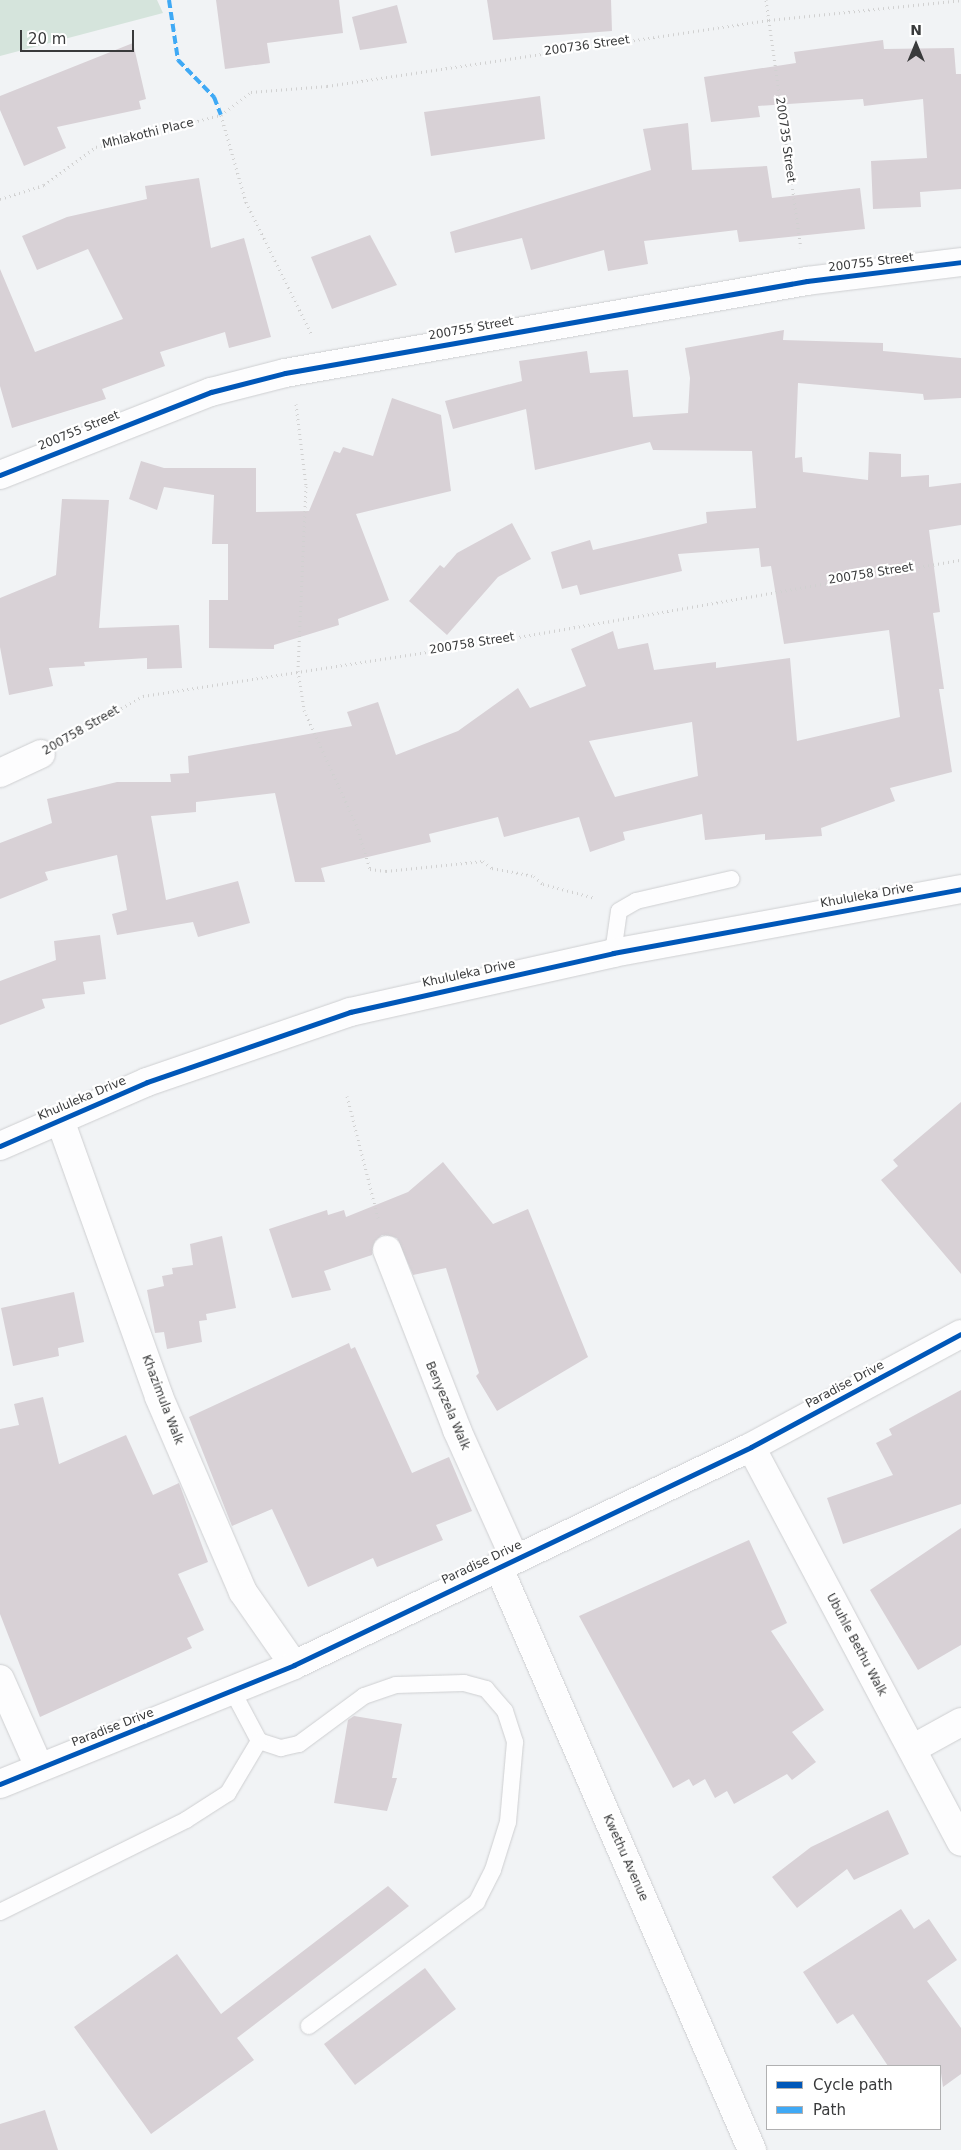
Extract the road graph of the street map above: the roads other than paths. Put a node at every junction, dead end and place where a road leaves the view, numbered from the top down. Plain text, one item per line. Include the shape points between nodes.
1 (961, 262) edge
2 (0, 475) edge
3 (41, 754) road end
4 (0, 773) edge
5 (731, 879) dead end
6 (961, 889) edge
7 (613, 954) junction
8 (60, 1120) junction
9 (0, 1146) edge
10 (387, 1250) road end
11 (961, 1334) edge
12 (751, 1447) junction
13 (507, 1562) junction
14 (294, 1665) junction
15 (0, 1679) edge
16 (233, 1692) junction
17 (961, 1722) edge
18 (259, 1740) junction
19 (912, 1749) junction
20 (39, 1768) junction
21 (0, 1784) edge
22 (961, 1842) edge
23 (0, 1912) edge
24 (309, 2026) dead end
25 (752, 2150) edge

1 - 2 street, 200755 Street via 806,280 285,373 211,392
3 - 4 street, 200758 Street
5 - 7 lane via 636,901 619,912
6 - 7 street, Khululeka Drive
7 - 8 street, Khululeka Drive via 350,1012 147,1082
8 - 9 street, Khululeka Drive
8 - 14 street, Khazimula Walk via 162,1406 243,1592
10 - 13 street, Benyezela Walk
11 - 12 street, Paradise Drive
12 - 13 street, Paradise Drive
12 - 19 street, Ubuhle Bethu Walk
13 - 14 street, Paradise Drive
13 - 25 street, Kwethu Avenue
14 - 16 street, Paradise Drive
15 - 20 street
16 - 18 lane
16 - 20 street, Paradise Drive
17 - 19 street
18 - 23 lane via 228,1793 186,1820
18 - 24 lane via 281,1748 299,1744 364,1696 396,1685 433,1682 486,1689 505,1711 516,1742 508,1822 493,1870 477,1902
19 - 22 street, Ubuhle Bethu Walk
20 - 21 street, Paradise Drive

